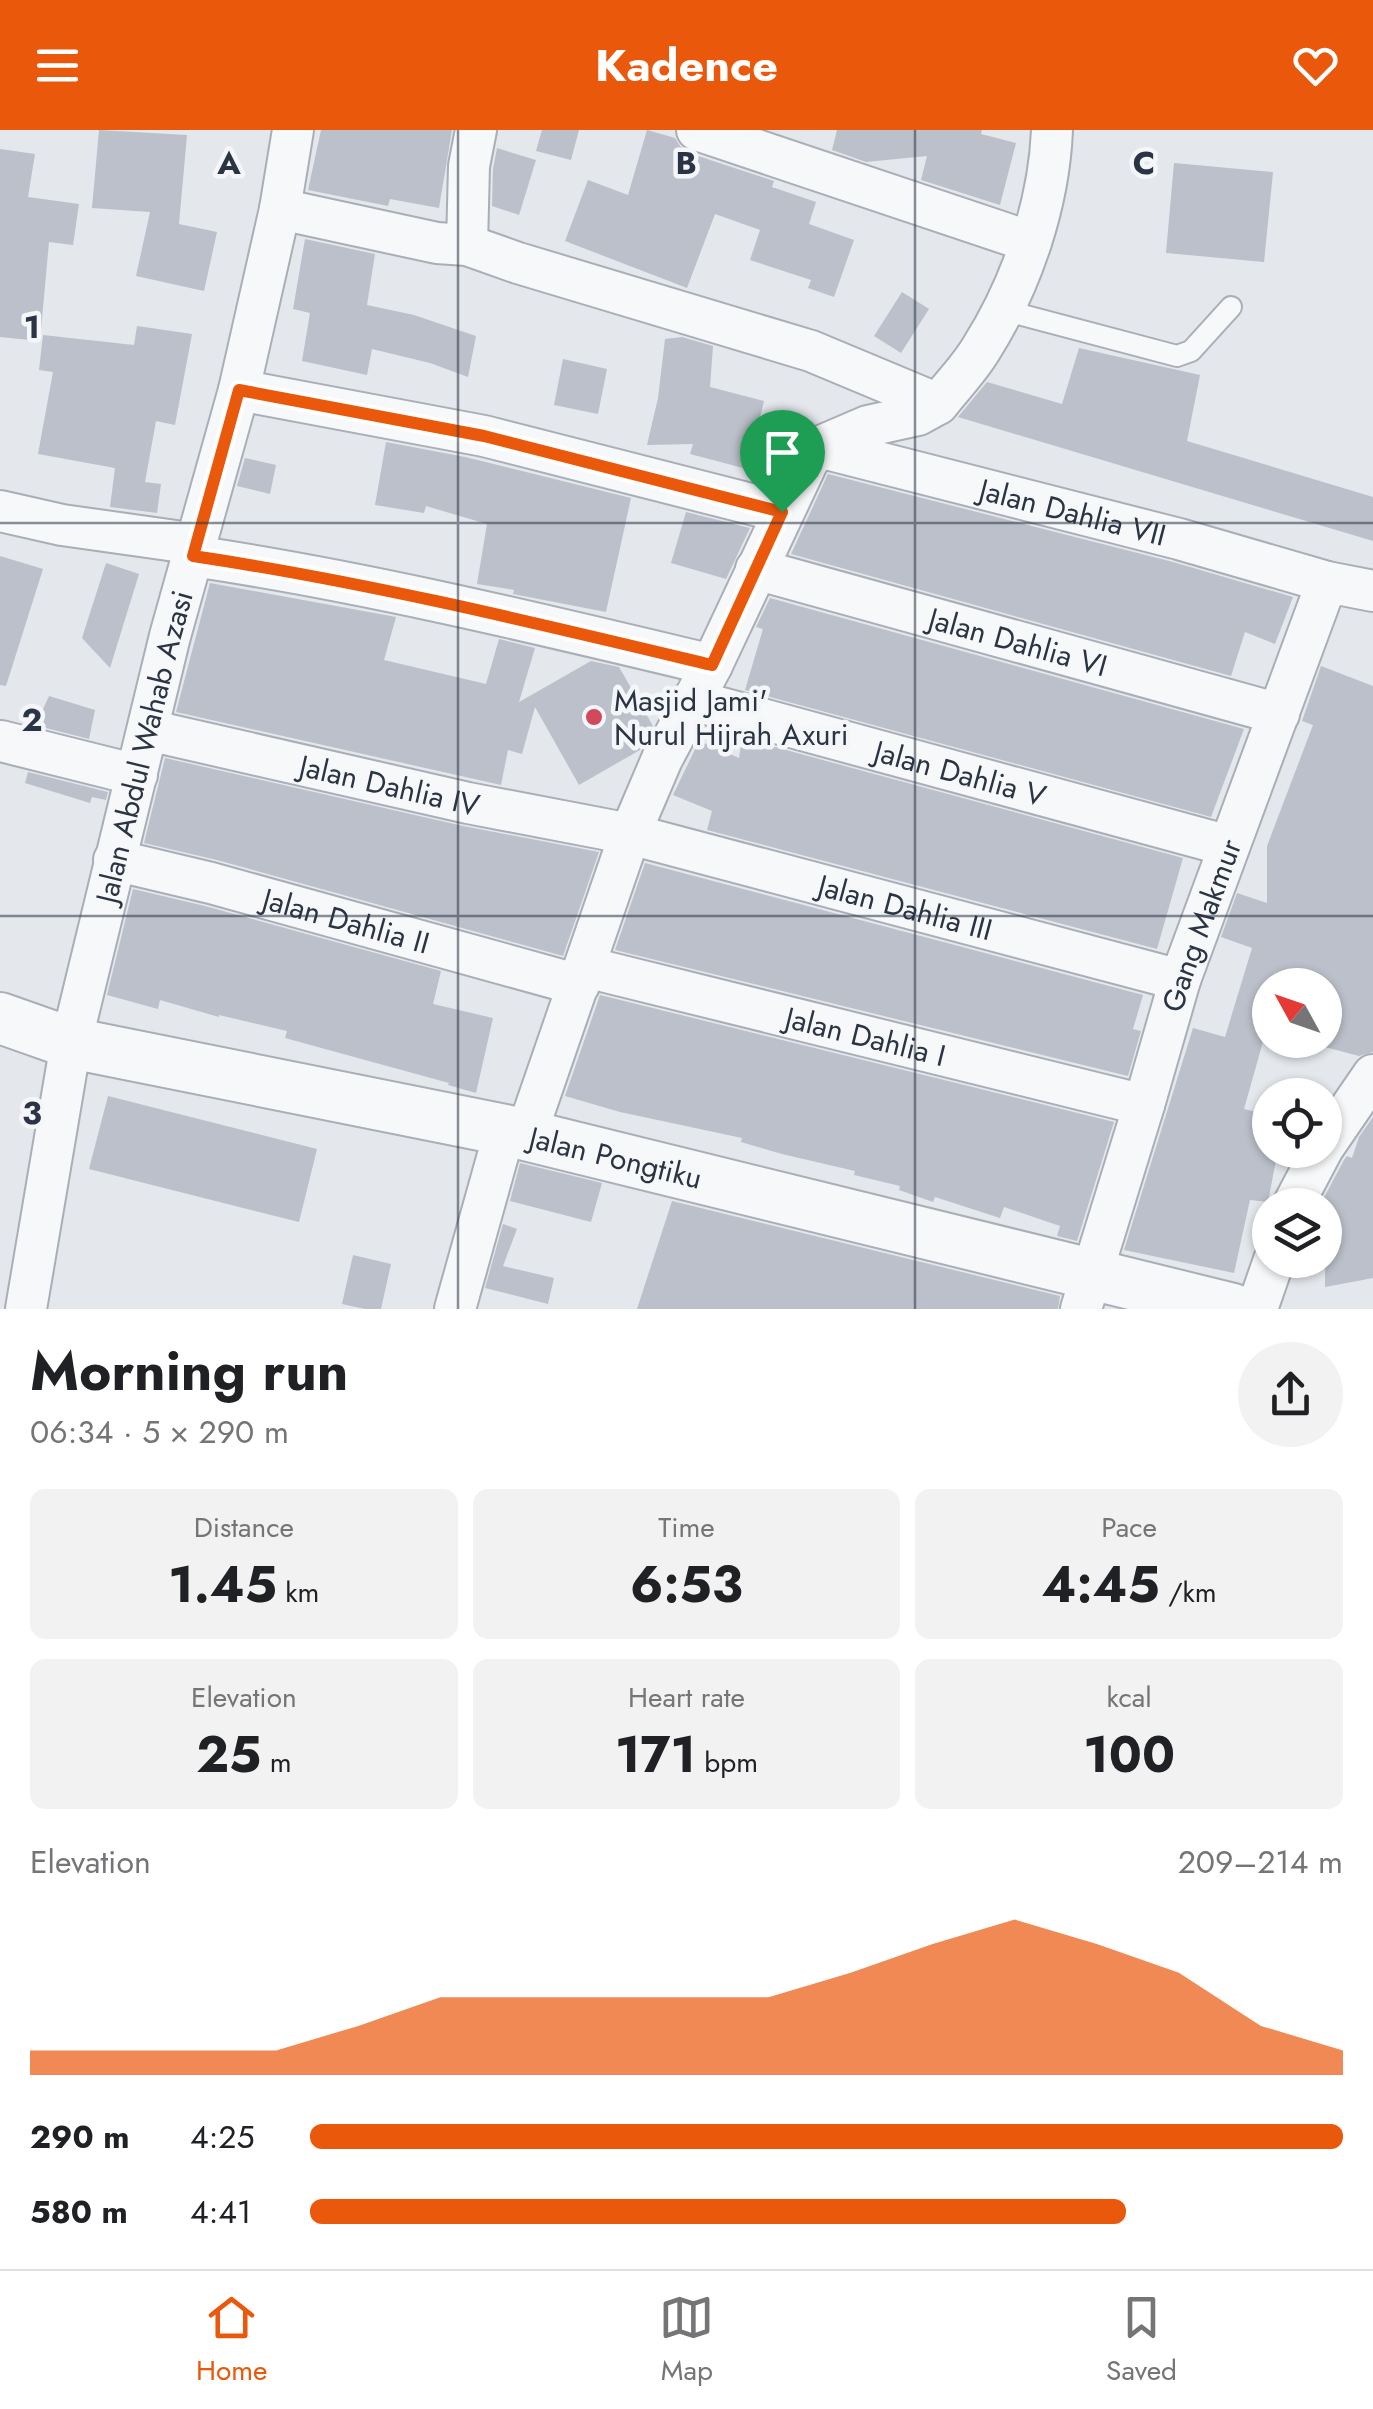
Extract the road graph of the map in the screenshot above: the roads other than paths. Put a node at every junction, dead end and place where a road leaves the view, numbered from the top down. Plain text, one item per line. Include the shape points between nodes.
1 (293, 130) edge
2 (476, 130) edge
3 (697, 130) edge
4 (1052, 141) edge
5 (280, 210) junction
6 (1031, 242) junction
7 (467, 245) junction
8 (1231, 307) dead end
9 (1003, 310) junction
10 (239, 390) junction
11 (938, 404) junction
12 (819, 447) junction
13 (0, 511) edge
14 (782, 512) junction
15 (195, 550) junction
16 (756, 568) junction
17 (1327, 582) junction
18 (1373, 591) edge
19 (712, 665) junction
20 (692, 700) junction
21 (1279, 714) junction
22 (148, 730) junction
23 (1, 740) edge
24 (137, 775) junction
25 (630, 834) junction
26 (1229, 846) junction
27 (114, 860) junction
28 (582, 976) junction
29 (1180, 980) junction
30 (0, 1018) edge
31 (71, 1044) junction
32 (1373, 1075) edge
33 (1144, 1105) junction
34 (1342, 1121) edge
35 (516, 1133) junction
36 (1268, 1278) edge
37 (1086, 1292) edge
38 (26, 1309) edge
39 (456, 1309) edge
40 (1232, 1309) edge
41 (1257, 1309) edge

1 - 5 street, Jalan Abdul Wahab Azasi
2 - 7 street
3 - 6 street
4 - 6 street
5 - 7 street
5 - 10 street, Jalan Abdul Wahab Azasi
6 - 9 street
7 - 11 street via 811,351
8 - 9 lane via 1191,351 1177,356
9 - 11 street
10 - 14 street via 484,436
10 - 15 street, Jalan Abdul Wahab Azasi
11 - 12 street
12 - 14 street
12 - 17 street, Jalan Dahlia VII
13 - 15 street
14 - 16 street
15 - 19 street
15 - 22 street, Jalan Abdul Wahab Azasi
16 - 19 street
16 - 21 street, Jalan Dahlia VI
17 - 18 street, Jalan Dahlia VII
17 - 21 street, Gang Makmur
19 - 20 street
20 - 25 street
20 - 26 street, Jalan Dahlia V
21 - 26 street, Gang Makmur
22 - 24 street, Jalan Abdul Wahab Azasi
22 - 25 street, Jalan Dahlia IV
23 - 24 street
24 - 27 street, Jalan Abdul Wahab Azasi
25 - 28 street
25 - 29 street, Jalan Dahlia III
26 - 29 street, Gang Makmur
27 - 28 street, Jalan Dahlia II
27 - 31 street, Jalan Abdul Wahab Azasi
28 - 33 street, Jalan Dahlia I
28 - 35 street
29 - 33 street, Gang Makmur
30 - 31 street, Jalan Pongtiku
31 - 35 street, Jalan Pongtiku
31 - 38 street, Jalan Abdul Wahab Azasi
32 - 34 street
33 - 37 street, Gang Makmur
35 - 37 street, Jalan Pongtiku
35 - 39 street
36 - 41 street
37 - 40 street, Jalan Pongtiku

